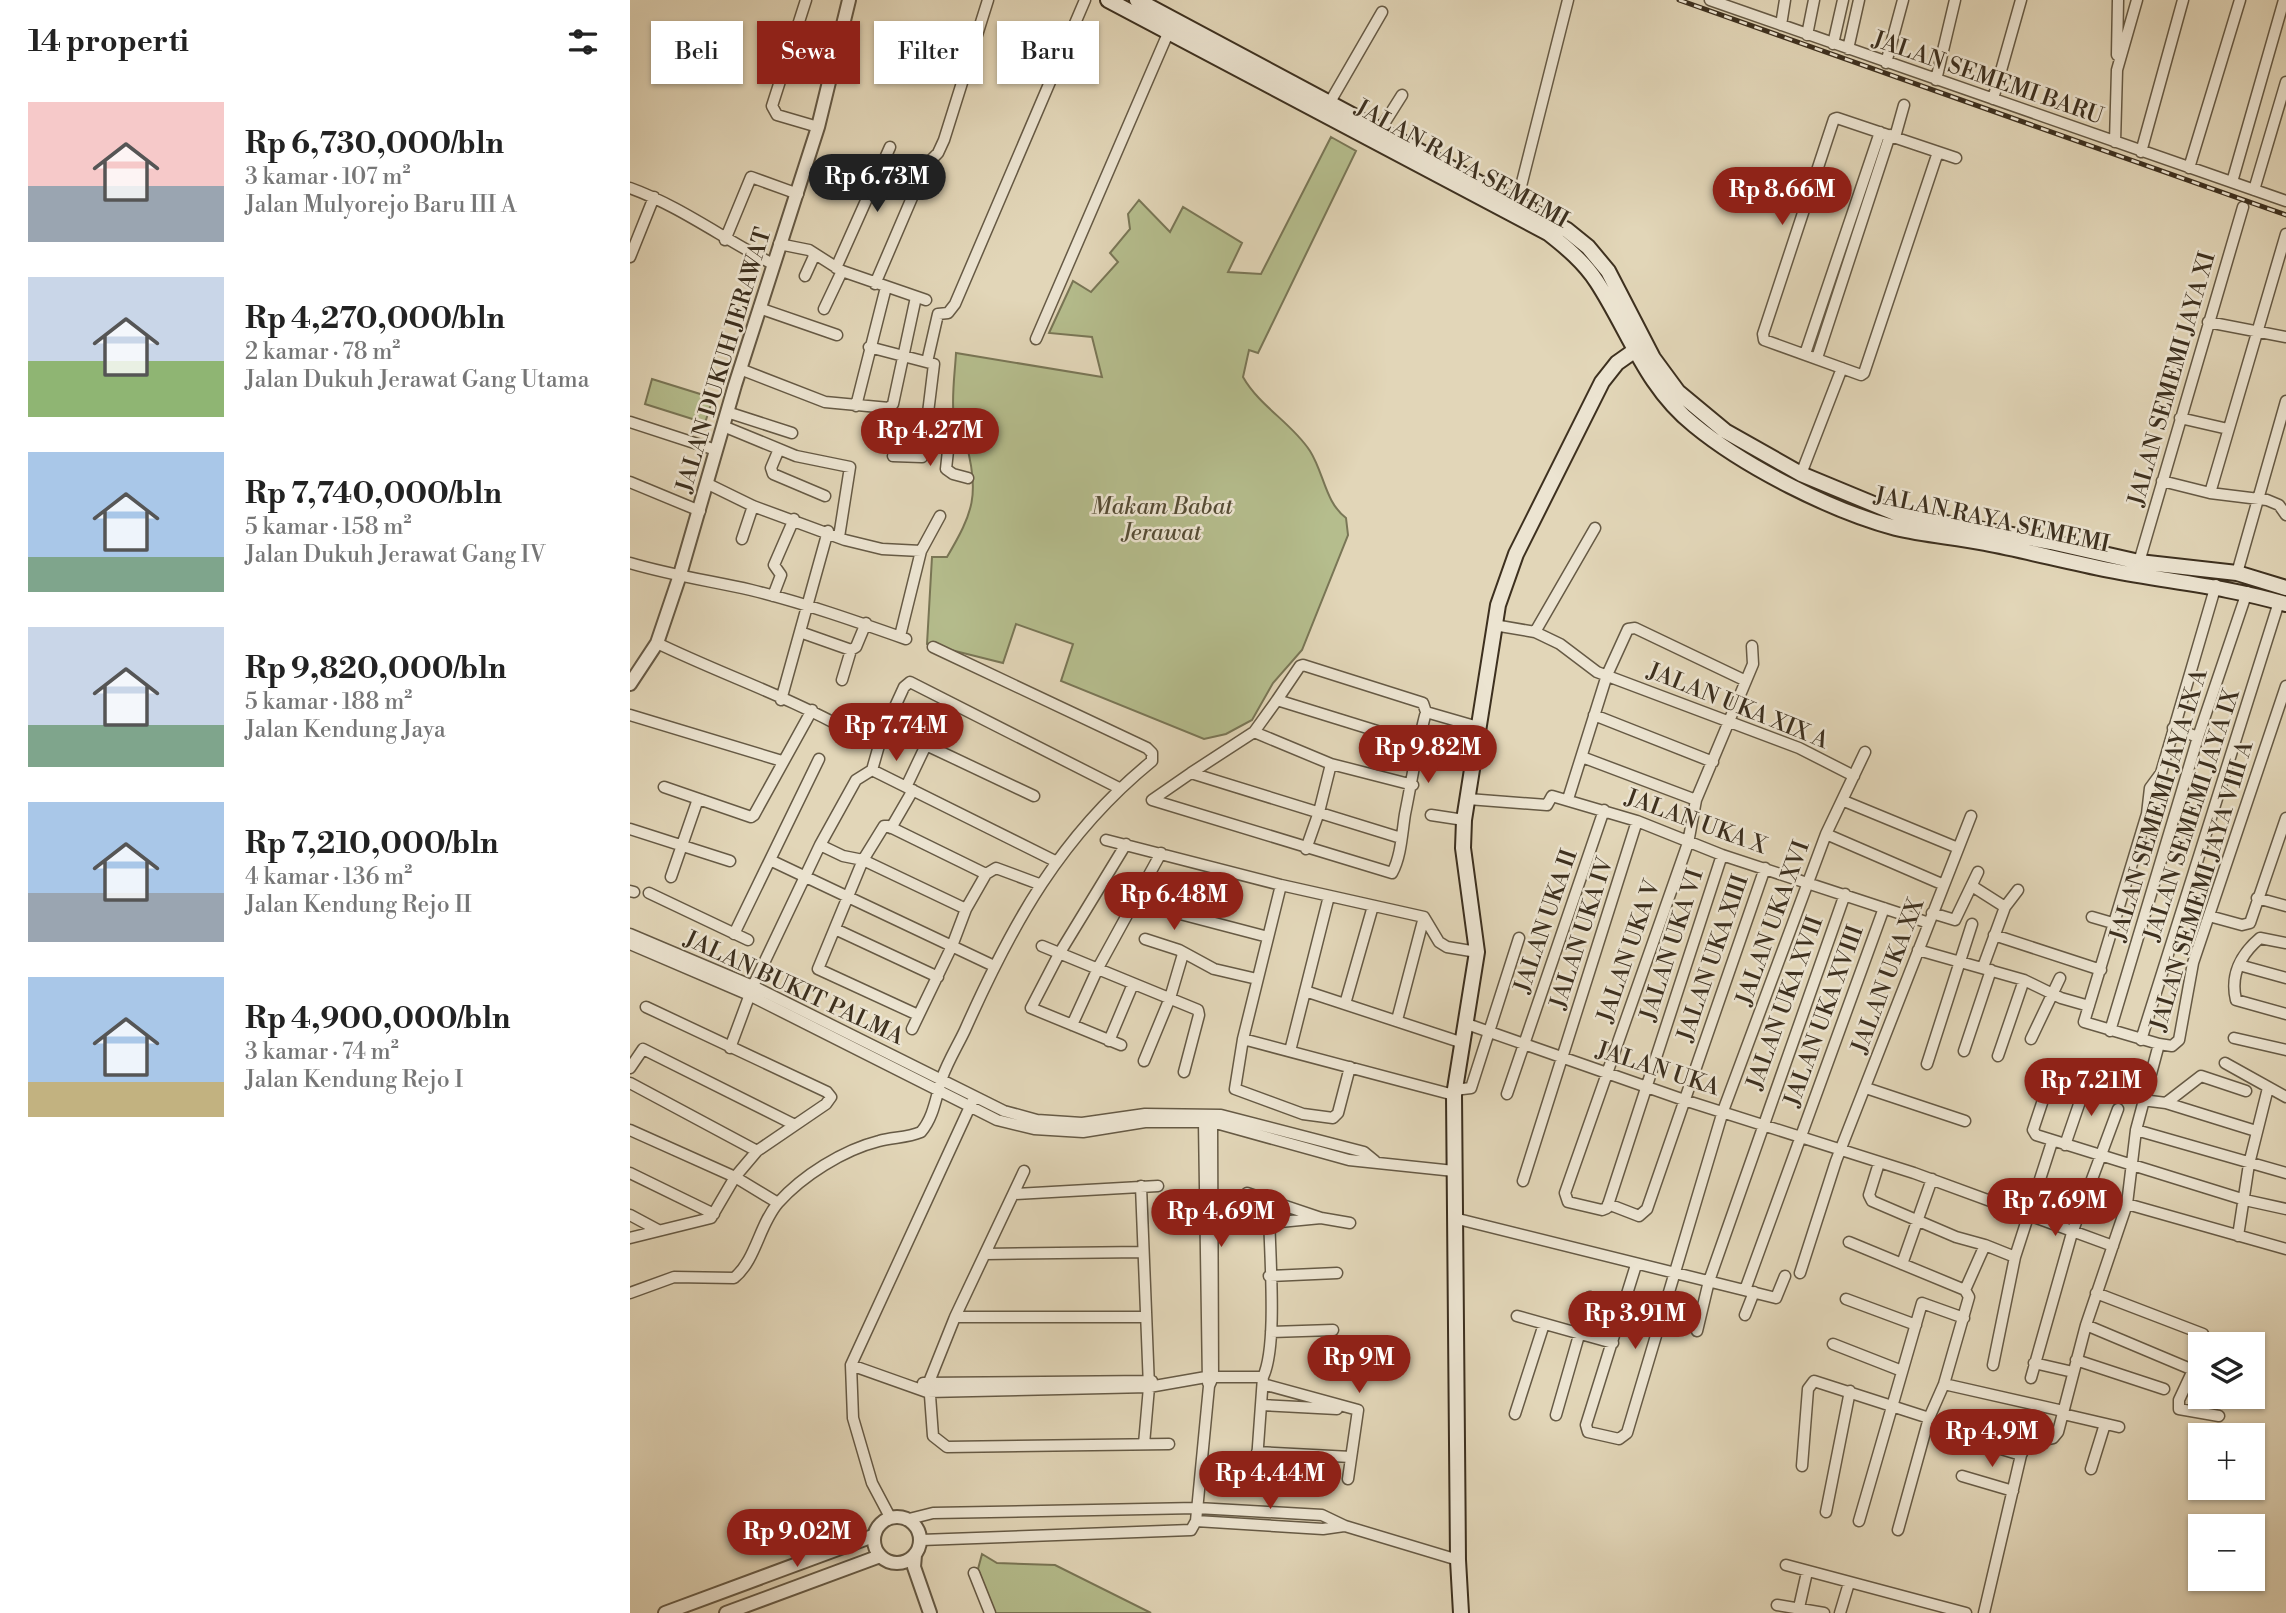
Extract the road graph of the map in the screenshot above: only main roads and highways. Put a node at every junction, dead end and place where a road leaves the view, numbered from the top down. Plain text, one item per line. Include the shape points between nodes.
1 (1108, 0) edge
2 (1137, 0) edge
3 (1252, 70) junction
4 (1351, 121) junction
5 (1634, 351) junction
6 (1845, 501) junction
7 (2286, 588) edge
8 (2283, 603) edge
9 (1461, 1613) edge

1 - 3 main road, JALAN RAYA SEMEMI via 1167,36
2 - 3 main road, JALAN RAYA SEMEMI
3 - 4 main road, JALAN RAYA SEMEMI
3 - 4 main road, JALAN RAYA SEMEMI via 1330,102
4 - 5 main road, JALAN RAYA SEMEMI via 1557,241 1596,280
4 - 6 main road, JALAN RAYA SEMEMI via 1380,130 1567,230 1596,256 1617,286 1653,358 1678,392 1725,431
5 - 6 main road, JALAN RAYA SEMEMI via 1672,406 1724,449
5 - 9 main road via 1602,382 1516,554 1494,625 1464,820 1463,848 1478,952 1454,1093
6 - 7 main road, JALAN RAYA SEMEMI via 2139,562 2237,573
6 - 8 main road, JALAN RAYA SEMEMI via 1896,528 2111,570 2216,585

